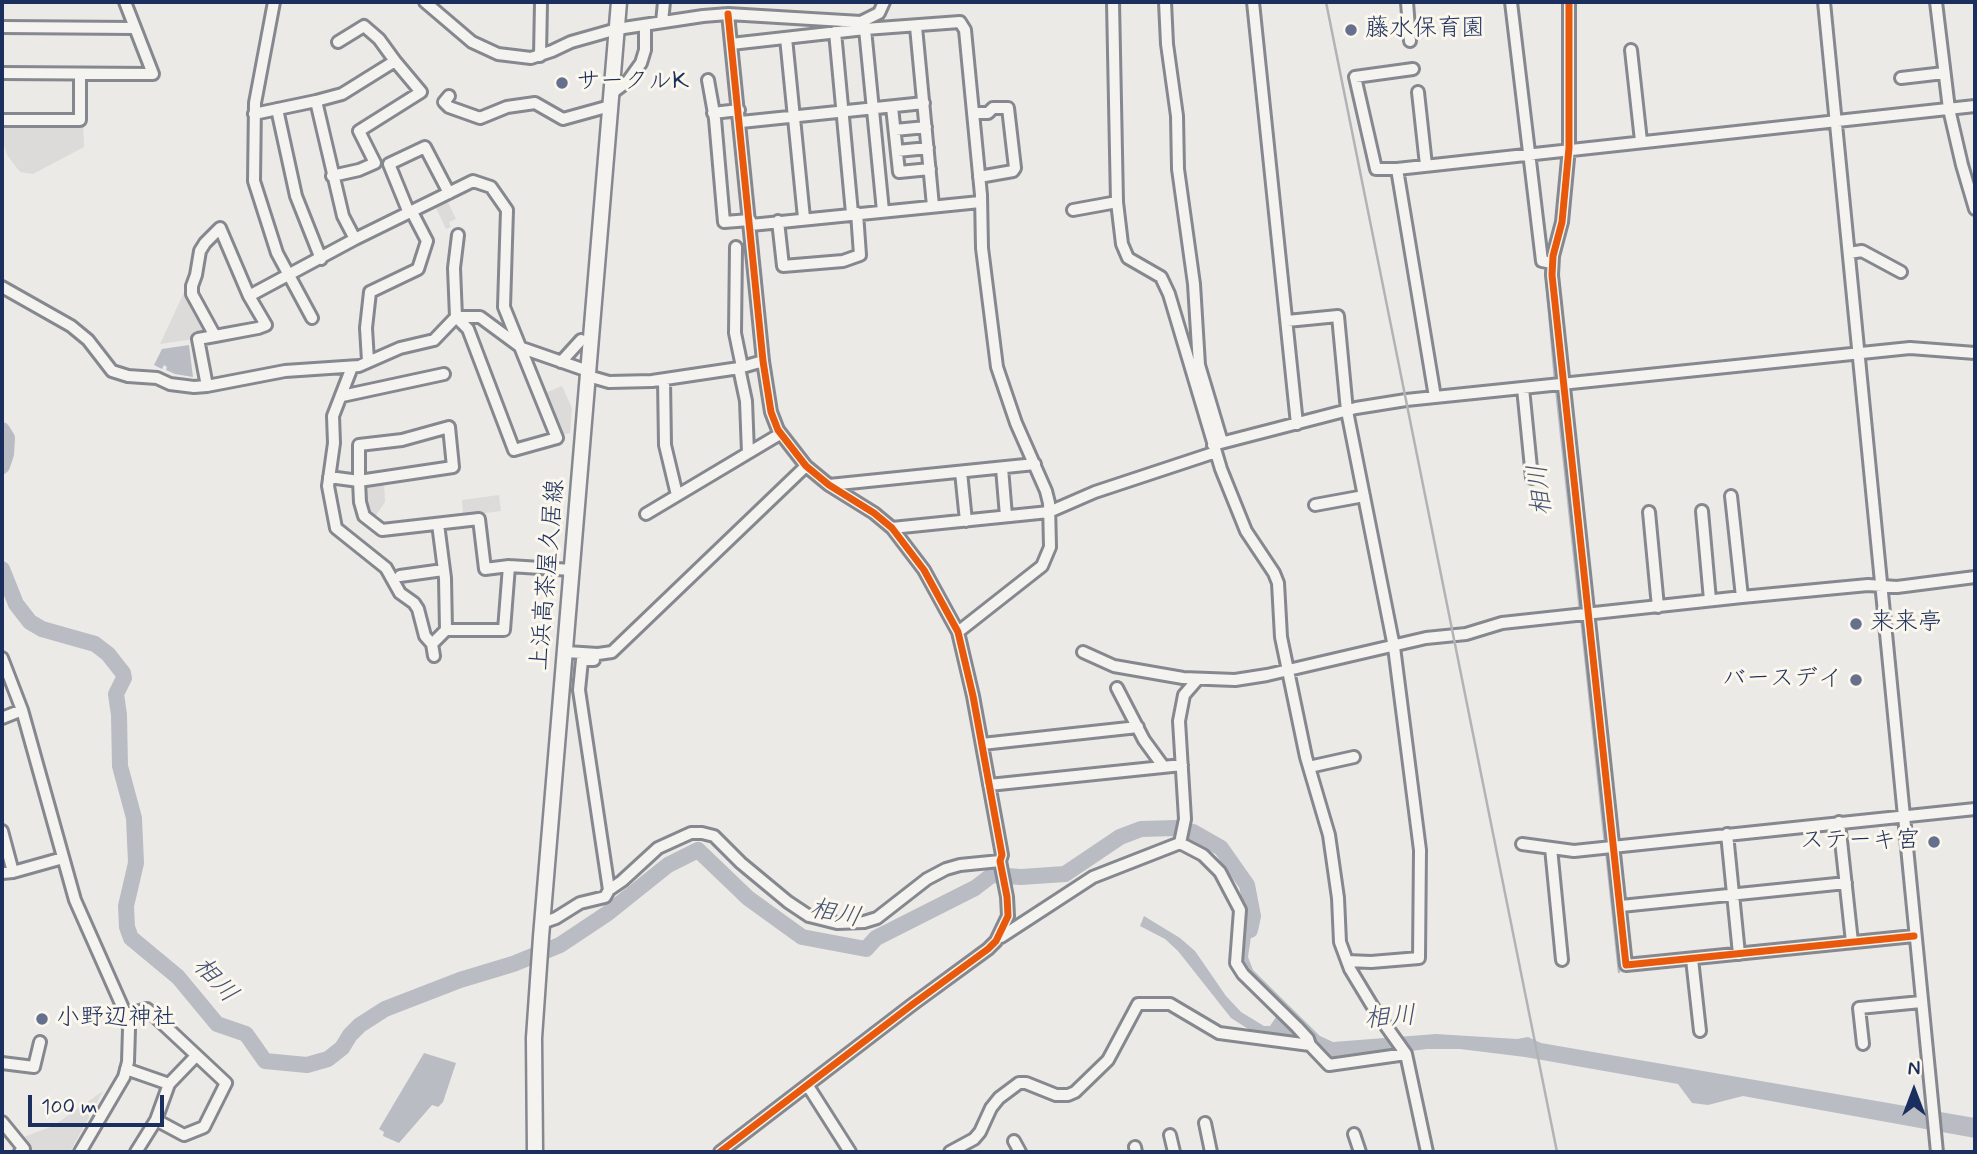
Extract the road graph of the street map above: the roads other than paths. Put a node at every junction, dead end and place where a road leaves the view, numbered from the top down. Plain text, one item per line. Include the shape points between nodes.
1 (125, 2) edge
2 (274, 2) edge
3 (425, 2) edge
4 (541, 2) edge
5 (619, 2) edge
6 (664, 2) edge
7 (884, 2) edge
8 (1113, 2) edge
9 (1165, 2) edge
10 (1253, 2) edge
11 (1407, 2) edge
12 (1511, 2) edge
13 (1569, 2) edge
14 (1824, 2) edge
15 (1936, 2) edge
16 (729, 15) junction
17 (662, 22) junction
18 (645, 25) junction
19 (863, 25) junction
20 (916, 26) junction
21 (2, 27) edge
22 (135, 28) junction
23 (617, 29) junction
24 (835, 32) junction
25 (786, 38) junction
26 (1410, 41) dead end
27 (338, 42) dead end
28 (731, 44) junction
29 (1631, 50) dead end
30 (540, 56) junction
31 (395, 61) junction
32 (1413, 69) dead end
33 (2, 73) edge
34 (1944, 73) junction
35 (80, 74) junction
36 (1901, 78) dead end
37 (708, 80) dead end
38 (1418, 92) dead end
39 (449, 96) dead end
40 (611, 99) junction
41 (316, 101) junction
42 (924, 103) junction
43 (1975, 106) edge
44 (892, 107) junction
45 (873, 108) junction
46 (277, 109) junction
47 (1949, 109) junction
48 (843, 112) junction
49 (713, 113) junction
50 (973, 113) junction
51 (254, 114) junction
52 (740, 116) junction
53 (794, 117) junction
54 (2, 120) edge
55 (1836, 121) junction
56 (926, 127) junction
57 (895, 130) junction
58 (1641, 141) junction
59 (928, 148) junction
60 (1569, 148) junction
61 (897, 151) junction
62 (1533, 154) junction
63 (1426, 165) junction
64 (930, 169) junction
65 (1398, 169) junction
66 (332, 176) junction
67 (979, 177) junction
68 (449, 193) junction
69 (980, 202) junction
70 (1117, 202) junction
71 (933, 206) junction
72 (1975, 209) edge
73 (1073, 210) dead end
74 (883, 211) junction
75 (410, 213) junction
76 (855, 213) junction
77 (804, 218) junction
78 (778, 221) junction
79 (750, 222) junction
80 (458, 236) dead end
81 (355, 239) junction
82 (736, 247) dead end
83 (1849, 253) junction
84 (321, 259) junction
85 (1548, 263) junction
86 (1901, 272) dead end
87 (288, 276) junction
88 (2, 287) edge
89 (249, 296) junction
90 (456, 317) junction
91 (312, 318) dead end
92 (1287, 321) junction
93 (215, 336) junction
94 (581, 340) dead end
95 (522, 348) junction
96 (1858, 353) junction
97 (1975, 353) edge
98 (368, 361) junction
99 (763, 361) junction
100 (562, 362) junction
101 (352, 367) junction
102 (740, 368) junction
103 (588, 373) junction
104 (444, 374) dead end
105 (664, 380) junction
106 (1558, 384) junction
107 (207, 386) junction
108 (1523, 388) junction
109 (342, 396) junction
110 (1435, 397) junction
111 (1347, 411) junction
112 (1297, 424) junction
113 (780, 434) junction
114 (1217, 446) junction
115 (748, 453) junction
116 (1035, 464) junction
117 (806, 466) junction
118 (1002, 468) junction
119 (961, 472) junction
120 (329, 477) junction
121 (1532, 478) dead end
122 (359, 481) junction
123 (829, 485) junction
124 (677, 495) junction
125 (1364, 496) junction
126 (1731, 496) dead end
127 (1315, 505) dead end
128 (1702, 511) dead end
129 (1049, 512) junction
130 (1648, 512) dead end
131 (646, 514) dead end
132 (1006, 516) junction
133 (966, 521) junction
134 (438, 524) junction
135 (892, 528) junction
136 (509, 566) junction
137 (443, 570) junction
138 (572, 570) junction
139 (400, 576) dead end
140 (1975, 578) edge
141 (1881, 586) junction
142 (1742, 597) junction
143 (1710, 600) junction
144 (1658, 607) junction
145 (1583, 615) junction
146 (446, 630) junction
147 (958, 632) junction
148 (432, 644) junction
149 (1394, 647) junction
150 (566, 652) junction
151 (612, 652) junction
152 (1083, 652) dead end
153 (434, 656) dead end
154 (2, 658) edge
155 (1289, 670) junction
156 (1197, 680) junction
157 (1117, 688) dead end
158 (22, 710) junction
159 (2, 718) edge
160 (1138, 727) junction
161 (982, 744) junction
162 (1354, 757) dead end
163 (1182, 765) junction
164 (1163, 766) junction
165 (1309, 767) junction
166 (989, 785) junction
167 (1975, 809) edge
168 (1903, 815) junction
169 (1839, 822) junction
170 (2, 831) edge
171 (1727, 834) junction
172 (1180, 843) junction
173 (1522, 844) dead end
174 (1608, 847) junction
175 (1551, 848) junction
176 (63, 859) junction
177 (1000, 862) junction
178 (7, 873) edge
179 (1846, 883) junction
180 (609, 890) junction
181 (1732, 895) junction
182 (1620, 906) junction
183 (541, 930) junction
184 (1914, 936) junction
185 (996, 941) junction
186 (1852, 942) junction
187 (1739, 954) junction
188 (1692, 959) junction
189 (1562, 960) dead end
190 (1347, 961) junction
191 (1922, 1002) junction
192 (126, 1015) junction
193 (1700, 1031) dead end
194 (40, 1042) dead end
195 (1863, 1044) dead end
196 (1310, 1045) junction
197 (1406, 1054) junction
198 (195, 1056) junction
199 (2, 1063) edge
200 (126, 1069) junction
201 (169, 1084) junction
202 (808, 1086) junction
203 (156, 1120) junction
204 (2, 1122) edge
205 (1205, 1123) dead end
206 (1354, 1134) dead end
207 (1170, 1135) dead end
208 (1014, 1141) dead end
209 (20, 1152) edge
210 (80, 1152) edge
211 (136, 1152) edge
212 (535, 1152) edge
213 (720, 1152) edge
214 (850, 1152) edge
215 (950, 1152) edge
216 (1020, 1152) edge
217 (1174, 1152) edge
218 (1211, 1152) edge
219 (1360, 1152) edge
220 (1427, 1152) edge
221 (1937, 1152) edge

1 - 22 street
2 - 51 street
3 - 30 street via 462,36 486,50 513,57
4 - 30 street
5 - 23 main road, 上浜高茶屋久居線
6 - 17 street
7 - 19 street via 879,13
8 - 70 street
9 - 114 street via 1199,365
10 - 92 street
11 - 26 street
12 - 62 street
13 - 60 street
14 - 55 street
15 - 34 street
16 - 17 street
16 - 19 street
16 - 28 street
17 - 18 street
18 - 23 street
18 - 40 street via 640,62
19 - 20 street
19 - 24 street
19 - 45 street
20 - 42 street
20 - 50 street via 960,22 965,30
21 - 22 street
22 - 35 street via 153,74
23 - 30 street
23 - 40 main road, 上浜高茶屋久居線
24 - 25 street
24 - 48 street
25 - 28 street
25 - 53 street
27 - 31 street via 364,26
28 - 52 street
29 - 58 street
31 - 41 street via 342,94
31 - 66 street via 421,92 359,131 375,163
32 - 65 street via 1355,77 1376,169
33 - 35 street
34 - 36 street
34 - 47 street
35 - 54 street via 80,120
37 - 49 street
38 - 63 street
39 - 40 street via 444,102 449,107 480,118 507,107 536,103 563,119
40 - 103 main road, 上浜高茶屋久居線
41 - 46 street
41 - 66 street
42 - 44 street
42 - 56 street
43 - 47 street
44 - 45 street
44 - 57 street
45 - 48 street
45 - 74 street
46 - 51 street
46 - 84 street via 296,196
47 - 55 street
47 - 72 street
48 - 53 street
48 - 76 street
49 - 52 street
49 - 79 street via 725,224
50 - 67 street
50 - 67 street via 1008,108 1014,168
51 - 87 street via 254,181
52 - 53 street
52 - 79 street
53 - 77 street
55 - 58 street
55 - 83 street
56 - 57 street
56 - 59 street
57 - 61 street
58 - 60 street
59 - 61 street
59 - 64 street
60 - 62 street
60 - 85 street via 1562,222
61 - 64 street via 899,172
62 - 63 street
62 - 85 street
63 - 65 street
64 - 71 street
65 - 110 street
66 - 81 street
67 - 69 street
68 - 75 street
68 - 75 street via 425,147 389,164
68 - 95 street via 473,181 491,187 507,210 504,307
69 - 71 street
69 - 116 street via 998,367
70 - 73 street
70 - 114 street via 1128,258 1161,277 1169,294
71 - 74 street
74 - 76 street
75 - 81 street
75 - 98 street via 426,241 424,250 418,269 370,292
76 - 77 street
76 - 78 street via 860,255 843,261 783,266
77 - 78 street
78 - 79 street
79 - 99 street
80 - 90 street
81 - 84 street
82 - 102 street via 735,333
83 - 86 street via 1862,251
83 - 96 street
84 - 87 street
85 - 106 street
87 - 89 street
87 - 91 street
88 - 107 street via 71,326 112,371 170,384
89 - 93 street via 266,325
89 - 93 street via 220,228 200,251 192,286
90 - 95 street via 480,317
90 - 95 street via 468,330 514,450 557,438
90 - 98 street via 434,340
92 - 111 street via 1338,316
92 - 112 street
93 - 107 street via 198,339
94 - 100 street
95 - 100 street
96 - 97 street via 1910,348
96 - 106 street
96 - 141 street
98 - 101 street
99 - 102 street
99 - 113 street via 771,412
100 - 103 street
101 - 107 street via 285,371
101 - 109 street
102 - 105 street
102 - 115 street
103 - 105 street via 618,383
103 - 138 main road, 上浜高茶屋久居線
104 - 109 street
105 - 124 street via 665,445
106 - 108 street
106 - 145 street
108 - 110 street
108 - 121 street
109 - 120 street via 333,416
110 - 111 street
111 - 112 street
111 - 125 street
112 - 114 street
113 - 115 street
113 - 117 street
114 - 129 street
114 - 155 street via 1246,531 1278,583 1281,637
115 - 124 street
116 - 118 street
116 - 129 street
117 - 123 street
117 - 151 street
118 - 119 street
118 - 132 street
119 - 123 street
119 - 133 street
120 - 122 street
120 - 148 street via 338,530 386,568 397,589 418,610
122 - 122 street via 359,445 402,440 449,427 453,467
122 - 134 street via 364,516 382,530
123 - 135 street
124 - 131 street
125 - 127 street
125 - 149 street
126 - 142 street
128 - 143 street
129 - 132 street
129 - 147 street via 1050,547 1042,566
130 - 144 street
132 - 133 street
133 - 135 street
134 - 136 street via 479,519 485,569
134 - 137 street
135 - 147 street via 924,570
136 - 138 street
136 - 146 street via 504,630
137 - 139 street
137 - 146 street
138 - 150 main road, 上浜高茶屋久居線
140 - 141 street
141 - 142 street
141 - 168 street
142 - 143 street
143 - 144 street
144 - 145 street
145 - 149 street via 1502,623
145 - 174 street
146 - 148 street
147 - 161 street
148 - 153 street
149 - 155 street
149 - 190 street via 1420,850 1419,958
150 - 151 street
150 - 183 main road, 上浜高茶屋久居線
151 - 180 street via 612,659 605,661 582,660 579,690
152 - 156 street via 1114,666
154 - 158 street
155 - 156 street via 1235,680
155 - 165 street
156 - 163 street via 1184,695 1179,721
157 - 160 street
158 - 159 street
158 - 176 street
160 - 161 street
160 - 164 street
161 - 166 street
162 - 165 street
163 - 164 street
163 - 172 street via 1185,819
164 - 166 street
165 - 190 street via 1329,835 1340,942
166 - 177 street
167 - 168 street
168 - 169 street
168 - 184 street
169 - 171 street
169 - 179 street
170 - 178 street
171 - 174 street
171 - 181 street
172 - 185 street via 1081,883
172 - 196 street via 1203,855 1220,872 1240,910 1236,962
173 - 175 street
174 - 175 street
174 - 182 street
175 - 189 street
176 - 178 street
176 - 192 street via 75,900
177 - 180 street via 946,869 877,918 837,922 809,915 788,902 714,836 691,833 659,848
177 - 185 street via 1007,916
179 - 181 street
179 - 186 street
180 - 183 street via 605,897 580,904
181 - 182 street
181 - 187 street
182 - 188 street via 1626,965
183 - 212 main road, 上浜高茶屋久居線 via 533,1083
184 - 186 street
184 - 191 street
185 - 202 street
186 - 187 street
187 - 188 street
188 - 193 street
190 - 197 street
191 - 195 street via 1859,1007
191 - 221 street
192 - 198 street via 147,1009
192 - 200 street via 130,1040
194 - 199 street via 34,1067
196 - 197 street via 1329,1065
196 - 215 street via 1219,1033 1170,1004 1138,1004 1108,1060 1076,1092 1056,1094 1019,1083 990,1108 974,1139
197 - 220 street
198 - 201 street
198 - 203 street via 226,1083 204,1127 184,1135
200 - 201 street
200 - 210 street
201 - 203 street
202 - 213 street
202 - 214 street
203 - 211 street
204 - 209 street via 24,1149
205 - 218 street
206 - 219 street
207 - 217 street
208 - 216 street

